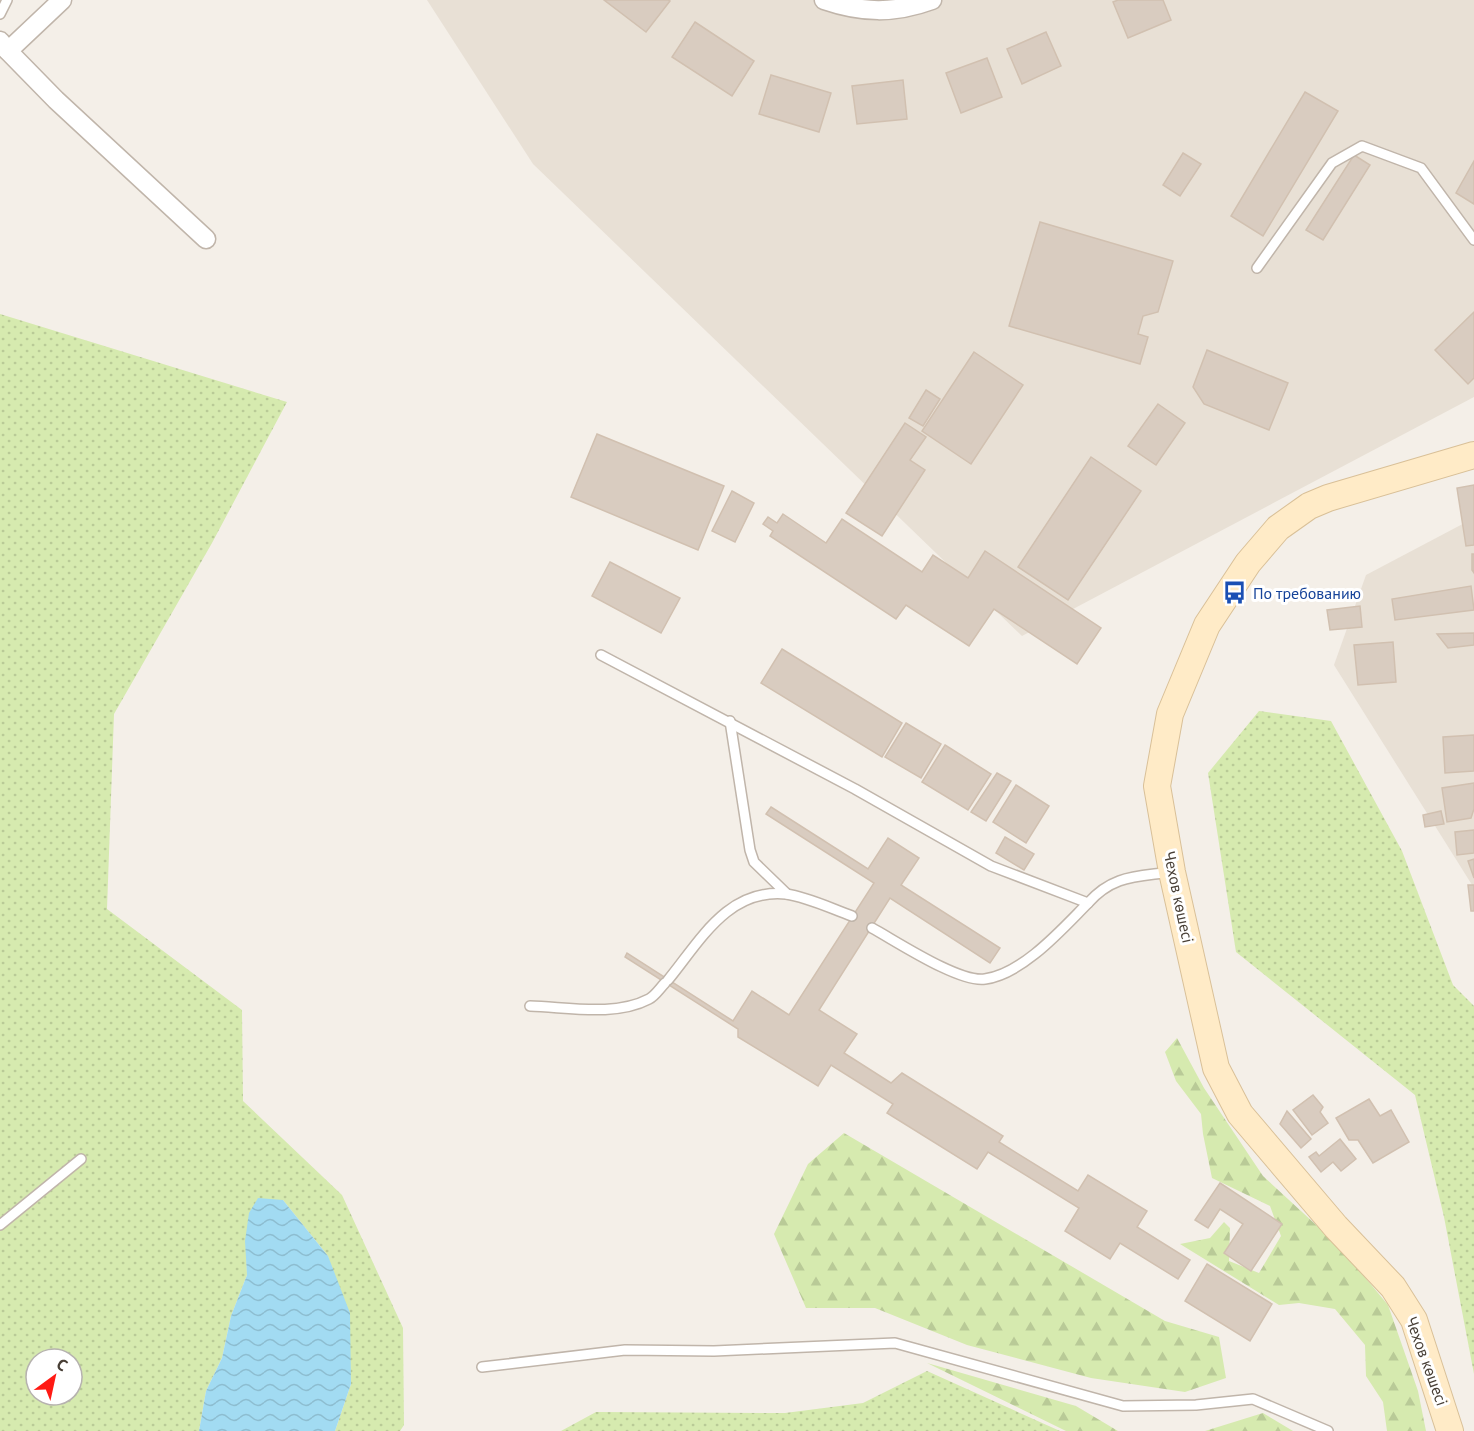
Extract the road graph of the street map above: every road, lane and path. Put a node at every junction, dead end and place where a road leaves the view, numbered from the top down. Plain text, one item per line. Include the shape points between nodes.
1 (7, 0) edge
2 (62, 0) edge
3 (824, 0) edge
4 (932, 0) edge
5 (0, 14) edge
6 (4, 46) edge
7 (206, 239) dead end
8 (1474, 240) edge
9 (1257, 268) dead end
10 (1474, 455) edge
11 (601, 654) dead end
12 (730, 721) junction
13 (1172, 872) junction
14 (787, 894) junction
15 (1088, 903) junction
16 (852, 916) dead end
17 (872, 928) dead end
18 (530, 1006) dead end
19 (81, 1159) dead end
20 (0, 1225) edge
21 (482, 1367) dead end
22 (1328, 1431) edge
23 (1450, 1431) edge

1 - 5 lane
2 - 6 street
3 - 4 street via 849,9 882,12
6 - 7 street via 56,100
8 - 9 lane via 1421,168 1362,146 1332,163
10 - 13 main road, Чехов көшесі via 1309,506 1278,528 1248,563 1207,625 1170,714 1157,786
11 - 12 lane
12 - 14 lane via 750,850 754,862
12 - 15 lane via 991,866
13 - 15 lane via 1117,880 1102,887
13 - 23 main road, Чехов көшесі via 1216,1068 1240,1114 1393,1287 1418,1331
14 - 16 lane
14 - 18 lane via 760,895 732,906 713,923 652,998 612,1009
15 - 17 lane via 1027,960 985,979 954,972
19 - 20 lane
21 - 22 lane via 625,1350 714,1351 895,1343 1124,1406 1196,1406 1253,1398

